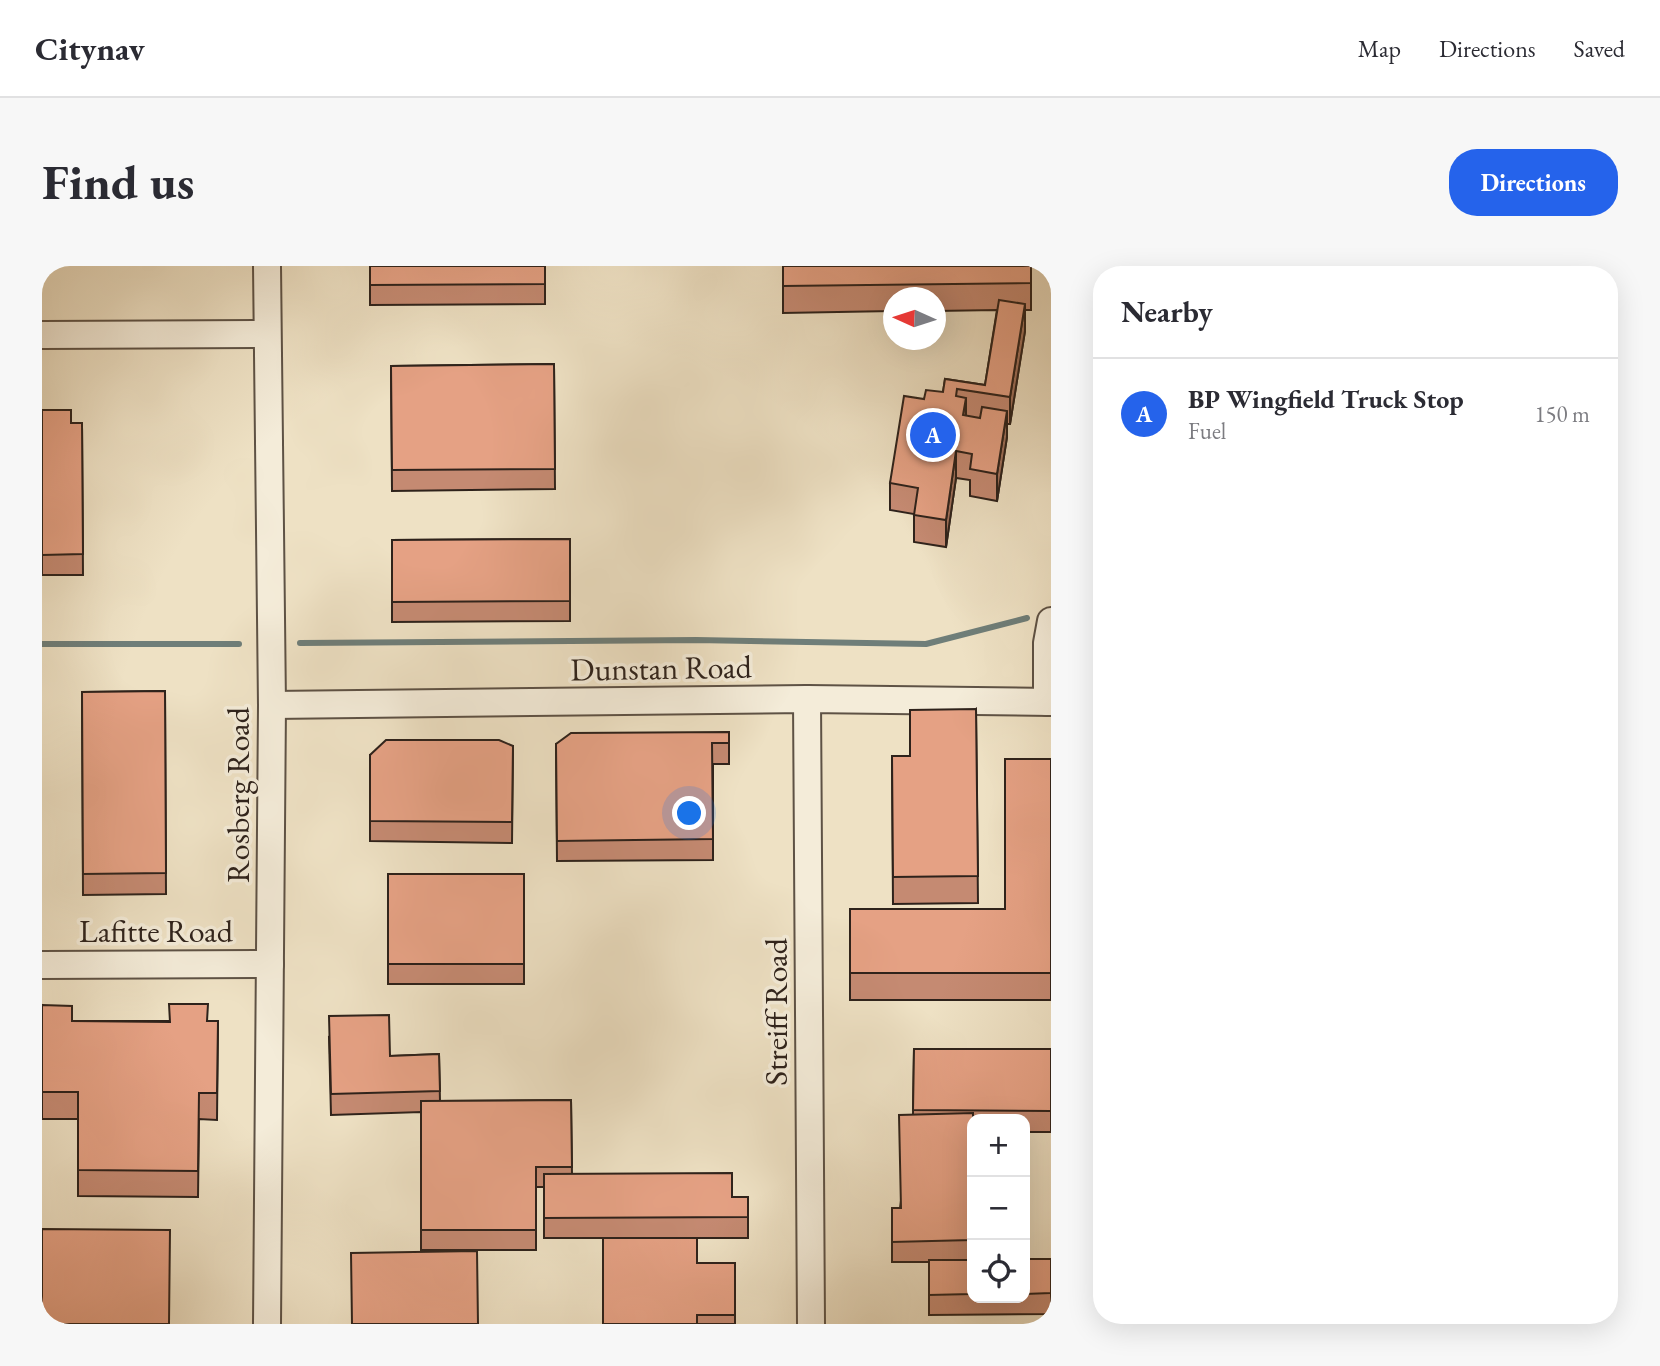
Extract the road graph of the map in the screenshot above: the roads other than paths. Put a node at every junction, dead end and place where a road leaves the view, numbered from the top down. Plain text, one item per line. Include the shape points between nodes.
1 (267, 266) edge
2 (267, 334) junction
3 (42, 335) edge
4 (1051, 621) edge
5 (807, 699) junction
6 (1049, 702) edge
7 (272, 705) junction
8 (270, 964) junction
9 (42, 965) edge
10 (267, 1324) edge
11 (811, 1324) edge

1 - 2 street, Rosberg Road
2 - 3 street
2 - 7 street, Rosberg Road
4 - 6 street
5 - 6 street, Dunstan Road
5 - 7 street, Dunstan Road
5 - 11 street, Streiff Road
7 - 8 street, Rosberg Road
8 - 9 street, Lafitte Road
8 - 10 street, Rosberg Road

